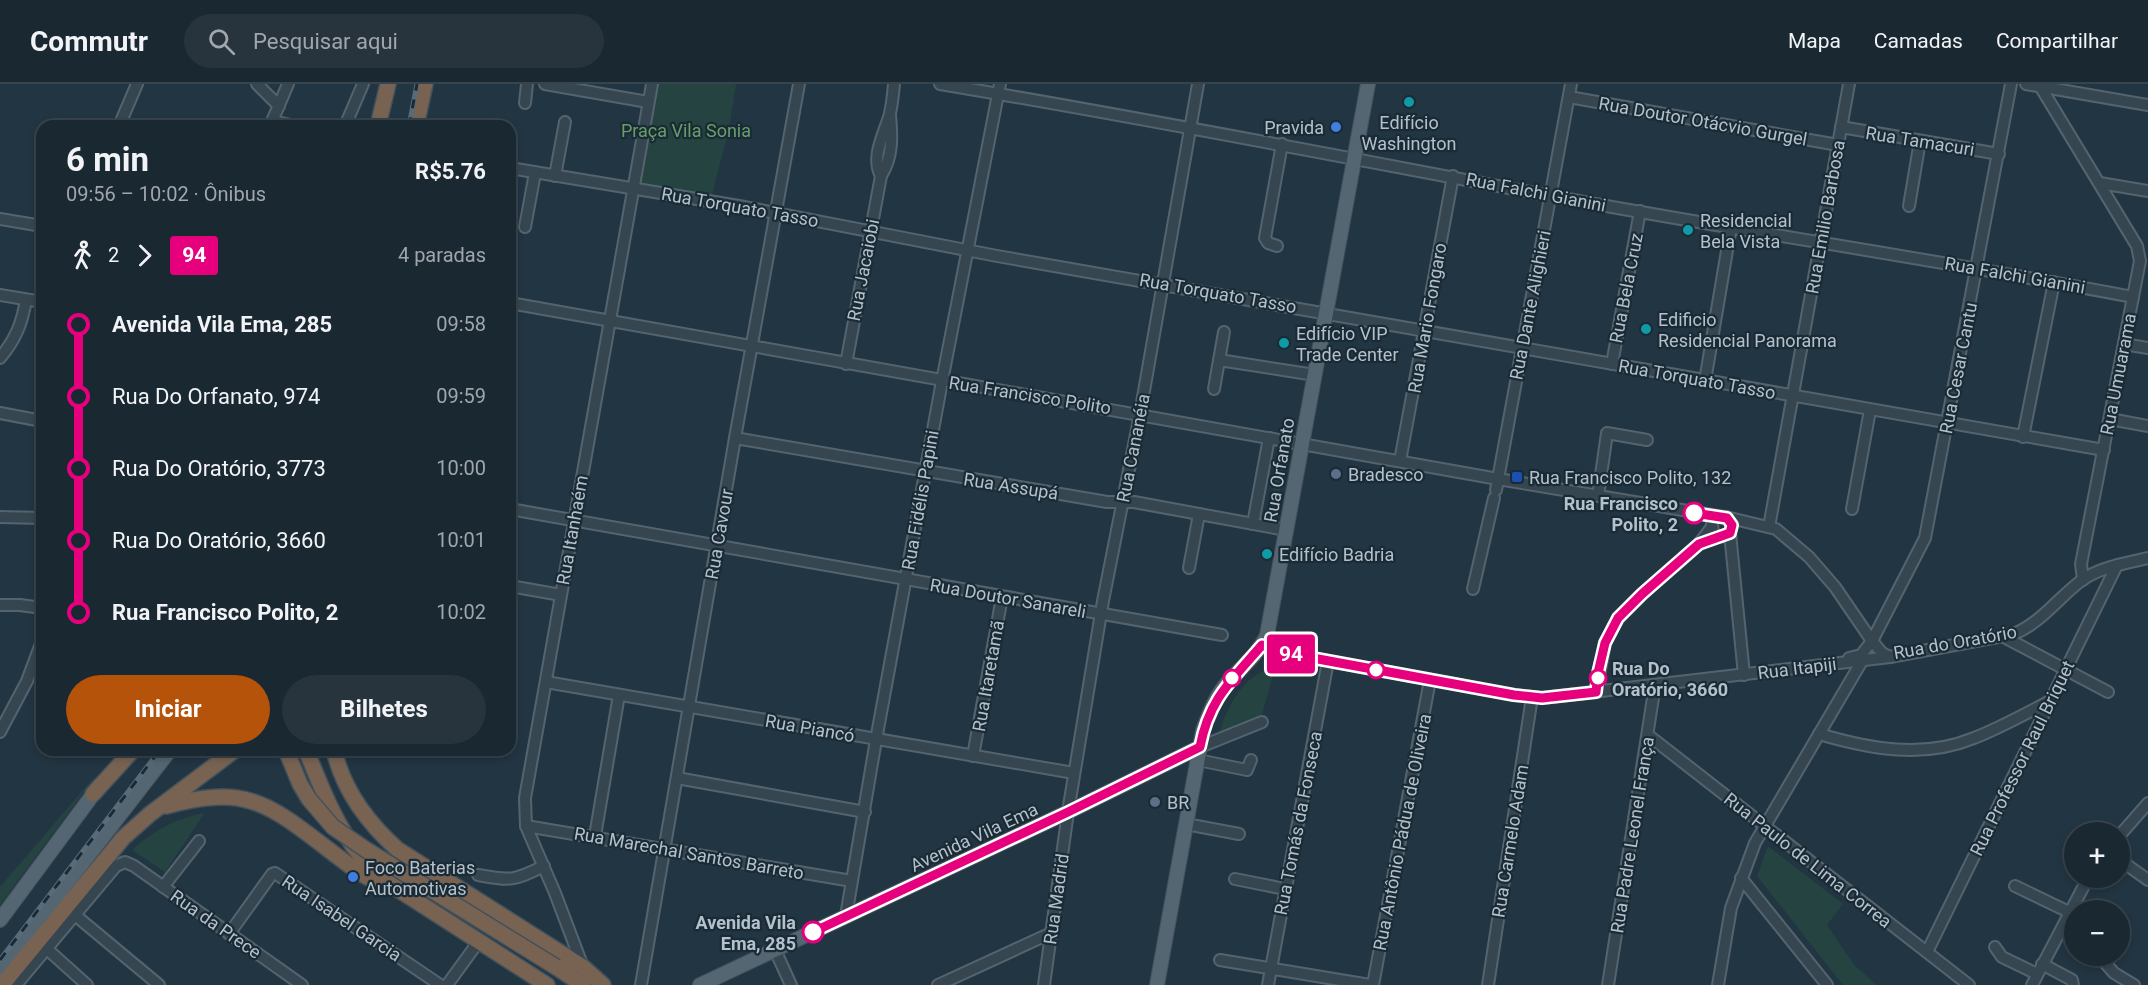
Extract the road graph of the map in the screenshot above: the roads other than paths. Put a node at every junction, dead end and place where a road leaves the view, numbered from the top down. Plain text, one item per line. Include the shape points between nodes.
1 (137, 84) edge
2 (256, 84) edge
3 (288, 84) edge
4 (363, 84) edge
5 (388, 84) edge
6 (425, 84) edge
7 (527, 84) edge
8 (545, 84) edge
9 (652, 84) edge
10 (799, 84) edge
11 (894, 84) edge
12 (940, 84) edge
13 (1198, 84) edge
14 (1366, 84) edge
15 (1571, 84) edge
16 (1849, 84) edge
17 (2011, 84) edge
18 (2026, 84) edge
19 (2041, 85) edge
20 (999, 89) edge
21 (1569, 97) junction
22 (648, 102) junction
23 (525, 103) dead end
24 (2148, 105) edge
25 (279, 106) junction
26 (122, 120) edge
27 (273, 120) edge
28 (348, 120) edge
29 (379, 120) edge
30 (417, 120) edge
31 (565, 122) dead end
32 (1189, 127) junction
33 (1841, 128) junction
34 (1920, 141) junction
35 (1282, 144) junction
36 (1838, 145) junction
37 (1999, 154) junction
38 (1356, 158) junction
39 (516, 169) edge
40 (535, 173) junction
41 (555, 176) junction
42 (1453, 176) junction
43 (2100, 183) junction
44 (633, 189) junction
45 (2148, 191) edge
46 (1551, 196) junction
47 (1909, 206) dead end
48 (1640, 211) junction
49 (776, 213) junction
50 (0, 219) edge
51 (36, 225) edge
52 (525, 227) dead end
53 (1731, 227) junction
54 (871, 231) junction
55 (1820, 242) junction
56 (1277, 246) dead end
57 (967, 249) junction
58 (2144, 262) edge
59 (1977, 268) junction
60 (2054, 282) junction
61 (1164, 284) junction
62 (0, 295) edge
63 (2133, 297) junction
64 (26, 300) junction
65 (36, 301) edge
66 (516, 304) edge
67 (1326, 312) junction
68 (609, 321) junction
69 (1425, 331) junction
70 (1224, 333) dead end
71 (2124, 344) junction
72 (752, 347) junction
73 (1522, 348) junction
74 (2148, 348) edge
75 (0, 358) edge
76 (1219, 360) junction
77 (846, 364) junction
78 (1612, 364) junction
79 (1315, 375) junction
80 (942, 381) junction
81 (1706, 381) junction
82 (1214, 389) dead end
83 (1793, 396) junction
84 (1870, 410) junction
85 (0, 413) edge
86 (1140, 414) junction
87 (2110, 419) junction
88 (36, 420) edge
89 (1947, 424) junction
90 (2148, 426) edge
91 (2023, 437) junction
92 (735, 438) junction
93 (1269, 438) junction
94 (1647, 440) dead end
95 (1302, 443) junction
96 (2104, 450) junction
97 (1400, 461) junction
98 (925, 472) junction
99 (1496, 489) junction
100 (1599, 496) junction
101 (1123, 502) junction
102 (1851, 509) dead end
103 (516, 510) edge
104 (1199, 514) junction
105 (0, 517) edge
106 (1723, 517) junction
107 (36, 518) edge
108 (574, 520) junction
109 (1253, 524) junction
110 (1769, 527) junction
111 (1286, 530) junction
112 (1720, 534) junction
113 (717, 546) junction
114 (2148, 558) edge
115 (2117, 565) junction
116 (1189, 568) dead end
117 (905, 580) junction
118 (2083, 580) junction
119 (516, 587) edge
120 (1473, 589) dead end
121 (561, 596) junction
122 (1002, 597) junction
123 (0, 605) edge
124 (36, 607) edge
125 (1101, 614) junction
126 (1222, 635) dead end
127 (2004, 637) junction
128 (1872, 641) junction
129 (1262, 645) junction
130 (36, 657) edge
131 (1890, 657) junction
132 (1328, 661) junction
133 (1862, 661) junction
134 (1816, 666) junction
135 (2066, 669) junction
136 (1744, 675) junction
137 (1430, 680) junction
138 (546, 682) junction
139 (1655, 685) junction
140 (1596, 692) junction
141 (2108, 692) dead end
142 (619, 695) junction
143 (1532, 697) junction
144 (2050, 701) junction
145 (689, 707) junction
146 (1262, 722) dead end
147 (0, 732) edge
148 (1819, 734) junction
149 (1648, 735) junction
150 (876, 740) junction
151 (1199, 754) junction
152 (125, 756) edge
153 (165, 756) edge
154 (228, 756) edge
155 (288, 756) edge
156 (309, 756) edge
157 (336, 756) edge
158 (973, 756) junction
159 (1251, 760) dead end
160 (1074, 773) junction
161 (677, 778) junction
162 (93, 794) joint
163 (1779, 802) junction
164 (2148, 803) edge
165 (158, 808) junction
166 (865, 812) junction
167 (1068, 812) junction
168 (1186, 824) junction
169 (2130, 824) edge
170 (526, 826) junction
171 (1765, 826) junction
172 (1239, 834) dead end
173 (596, 836) junction
174 (1776, 836) junction
175 (199, 840) dead end
176 (665, 848) junction
177 (544, 866) junction
178 (2130, 867) edge
179 (478, 875) dead end
180 (1741, 878) junction
181 (1235, 879) dead end
182 (2148, 880) edge
183 (852, 881) junction
184 (2015, 886) dead end
185 (163, 887) junction
186 (1285, 889) junction
187 (399, 890) junction
188 (2064, 907) edge
189 (75, 915) junction
190 (846, 916) junction
191 (0, 920) edge
192 (2064, 926) edge
193 (1051, 933) junction
194 (229, 934) junction
195 (479, 941) junction
196 (1995, 946) dead end
197 (47, 949) junction
198 (775, 950) junction
199 (1927, 952) junction
200 (1220, 960) dead end
201 (2108, 966) edge
202 (583, 967) junction
203 (1271, 968) junction
204 (2040, 969) junction
205 (0, 970) edge
206 (2, 985) edge
207 (16, 985) edge
208 (87, 985) edge
209 (159, 985) edge
210 (302, 985) edge
211 (440, 985) edge
212 (447, 985) edge
213 (547, 985) edge
214 (583, 985) edge
215 (603, 985) edge
216 (641, 985) edge
217 (700, 985) edge
218 (791, 985) edge
219 (938, 985) edge
220 (1044, 985) edge
221 (1157, 985) edge
222 (1268, 985) edge
223 (1372, 985) edge
224 (1488, 985) edge
225 (1608, 985) edge
226 (1718, 985) edge
227 (1827, 985) edge
228 (1969, 985) edge
229 (2032, 985) edge
230 (2073, 985) edge
231 (2134, 985) edge

1 - 26 street
2 - 25 street
3 - 25 street
4 - 28 street
5 - 29 highway
6 - 30 highway
7 - 23 street
8 - 22 street
9 - 22 street, Rua Itanhaém
10 - 49 street, Rua Cavour
11 - 54 street, Rua Jacaiobi via 892,141
12 - 20 street, Rua Falchi Gianini
13 - 32 street, Rua Cananéia
14 - 38 main road, Rua Orfanato
15 - 21 street, Rua Dante Alighieri
16 - 33 street, Rua Emilio Barbosa
17 - 37 street, Rua Cesar Cantu
18 - 19 street
19 - 24 street
19 - 43 street, Rua Umuarama
20 - 32 street, Rua Falchi Gianini
20 - 57 street, Rua Fidélis Papini
21 - 36 street, Rua Doutor Otácvio Gurgel
21 - 46 street, Rua Dante Alighieri
22 - 44 street, Rua Itanhaém
25 - 27 street
31 - 41 street
32 - 35 street, Rua Falchi Gianini
32 - 61 street, Rua Cananéia
33 - 34 street, Rua Tamacuri
33 - 36 street, Rua Emilio Barbosa
34 - 37 street, Rua Tamacuri
34 - 47 street
35 - 38 street, Rua Falchi Gianini
35 - 56 street via 1265,238
36 - 55 street, Rua Emilio Barbosa
37 - 59 street, Rua Cesar Cantu
38 - 42 street, Rua Falchi Gianini
38 - 67 main road, Rua Orfanato
39 - 40 street, Rua Torquato Tasso
40 - 41 street, Rua Torquato Tasso
40 - 52 street
41 - 44 street, Rua Torquato Tasso
42 - 46 street, Rua Falchi Gianini
42 - 69 street, Rua Mario Fongaro
43 - 45 street
43 - 58 street, Rua Umuarama
44 - 49 street, Rua Torquato Tasso
44 - 68 street, Rua Itanhaém
46 - 48 street, Rua Falchi Gianini
46 - 73 street, Rua Dante Alighieri
48 - 53 street, Rua Falchi Gianini
48 - 78 street, Rua Bela Cruz
49 - 54 street, Rua Torquato Tasso
49 - 72 street, Rua Cavour
50 - 51 street
53 - 55 street, Rua Falchi Gianini
53 - 81 street
54 - 57 street, Rua Torquato Tasso
54 - 77 street, Rua Jacaiobi
55 - 59 street, Rua Falchi Gianini
55 - 83 street, Rua Emilio Barbosa
57 - 61 street, Rua Torquato Tasso
57 - 80 street, Rua Fidélis Papini
58 - 63 street, Rua Umuarama
59 - 60 street, Rua Falchi Gianini
59 - 89 street, Rua Cesar Cantu
60 - 63 street, Rua Falchi Gianini
60 - 91 street
61 - 67 street, Rua Torquato Tasso
61 - 86 street, Rua Cananéia
62 - 64 street
63 - 71 street, Rua Umuarama
64 - 65 street
64 - 75 street via 17,336
66 - 68 street, Rua Francisco Polito
67 - 69 street, Rua Torquato Tasso
67 - 79 main road, Rua Orfanato
68 - 72 street, Rua Francisco Polito
68 - 108 street, Rua Itanhaém
69 - 73 street, Rua Torquato Tasso
69 - 97 street, Rua Mario Fongaro
70 - 76 street
71 - 74 street
71 - 87 street, Rua Umuarama
72 - 77 street, Rua Francisco Polito
72 - 92 street, Rua Cavour
73 - 78 street, Rua Torquato Tasso
73 - 99 street, Rua Dante Alighieri
76 - 79 street
76 - 82 street
77 - 80 street, Rua Francisco Polito
78 - 81 street, Rua Torquato Tasso
79 - 95 main road, Rua Orfanato
80 - 86 street, Rua Francisco Polito
80 - 98 street, Rua Fidélis Papini
81 - 83 street, Rua Torquato Tasso
83 - 84 street, Rua Torquato Tasso
83 - 110 street, Rua Emilio Barbosa
84 - 89 street, Rua Torquato Tasso
84 - 102 street
85 - 88 street
86 - 93 street, Rua Francisco Polito
86 - 101 street, Rua Cananéia
87 - 90 street
87 - 96 street, Rua Umuarama
89 - 91 street, Rua Torquato Tasso
89 - 128 street, Rua Cesar Cantu via 1924,542
91 - 96 street, Rua Torquato Tasso
92 - 98 street, Rua Assupá
92 - 113 street, Rua Cavour
93 - 95 street, Rua Francisco Polito
93 - 109 street
94 - 100 street via 1607,433
95 - 97 street, Rua Francisco Polito
95 - 111 main road, Rua Orfanato
96 - 118 street, Rua Umuarama via 2081,564
97 - 99 street, Rua Francisco Polito
98 - 101 street, Rua Assupá
98 - 117 street, Rua Fidélis Papini
99 - 100 street, Rua Francisco Polito
99 - 120 street, Rua Dante Alighieri
100 - 106 street, Rua Francisco Polito
101 - 104 street, Rua Assupá
101 - 125 street, Rua Cananéia
103 - 108 street, Rua Doutor Sanareli
104 - 109 street, Rua Assupá
104 - 116 street
105 - 107 street
106 - 110 street, Rua do Oratório
106 - 112 street via 1712,522
106 - 112 street via 1732,525
108 - 113 street, Rua Doutor Sanareli
108 - 121 street, Rua Itanhaém
109 - 111 street, Rua Assupá
110 - 128 street, Rua do Oratório via 1809,557
111 - 129 main road, Rua Orfanato
112 - 136 street via 1731,552
112 - 140 street via 1699,544 1618,618 1605,643
113 - 117 street, Rua Doutor Sanareli
113 - 145 street, Rua Cavour
114 - 115 street, Rua do Oratório
115 - 118 street, Rua do Oratório
115 - 135 street, Rua Professor Raul Briquet
117 - 122 street, Rua Doutor Sanareli
117 - 150 street, Rua Fidélis Papini
118 - 127 street, Rua do Oratório via 2028,628
119 - 121 street
121 - 138 street, Rua Itanhaém
122 - 125 street, Rua Doutor Sanareli
122 - 158 street, Rua Itaretamã
123 - 124 street
125 - 126 street, Rua Doutor Sanareli
125 - 160 street, Rua Cananéia
127 - 131 street, Rua do Oratório
127 - 135 street
128 - 131 street, Rua do Oratório
128 - 134 street via 1861,655
129 - 132 street
129 - 151 main road, Rua Orfanato via 1222,689 1203,730
130 - 147 street
131 - 133 street, Rua Itapiji
132 - 137 street
132 - 186 street, Rua Tomás da Fonseca
133 - 134 street, Rua Itapiji
133 - 148 street
134 - 136 street, Rua Itapiji
135 - 141 street
135 - 144 street, Rua Professor Raul Briquet
136 - 139 street, Rua Itapiji
137 - 143 street
137 - 223 street, Rua Antônio Pádua de Oliveira
138 - 142 street, Rua Piancó
138 - 170 street, Rua Itanhaém via 525,798
139 - 140 street, Rua Itapiji
139 - 149 street, Rua Padre Leonel França
140 - 143 street
142 - 145 street, Rua Piancó
142 - 173 street
143 - 224 street, Rua Carmelo Adam
144 - 148 street via 1974,739 1941,746 1892,750
144 - 199 street, Rua Professor Raul Briquet
145 - 150 street, Rua Piancó
145 - 161 street, Rua Cavour
146 - 151 street, Avenida Vila Ema
148 - 163 street
149 - 171 street, Rua Paulo de Lima Correa
149 - 225 street, Rua Padre Leonel França
150 - 158 street, Rua Piancó
150 - 166 street, Rua Fidélis Papini
151 - 159 street via 1248,770
151 - 167 main road, Avenida Vila Ema
151 - 168 main road, Rua Orfanato
152 - 162 highway
153 - 205 main road
154 - 165 highway
155 - 214 highway, bridge via 309,799 333,827
156 - 187 highway via 327,800 359,854
157 - 202 highway via 351,795 396,849
158 - 160 street, Rua Piancó
160 - 167 street, Rua Cananéia
161 - 166 street
161 - 176 street, Rua Cavour
162 - 191 main road
163 - 171 street
163 - 174 street
164 - 169 street
165 - 187 highway via 212,796 259,803 290,820 362,875
165 - 206 highway via 111,851
166 - 183 street, Rua Fidélis Papini
167 - 190 main road, Avenida Vila Ema
167 - 193 street, Rua Madrid
168 - 172 street
168 - 221 main road, Rua Orfanato
170 - 173 street, Rua Marechal Santos Barreto
170 - 177 street, Rua Itanhaém
171 - 174 street, Rua Paulo de Lima Correa
171 - 180 street
173 - 176 street, Rua Marechal Santos Barreto
174 - 199 street, Rua Paulo de Lima Correa
175 - 185 street
176 - 183 street, Rua Marechal Santos Barreto
176 - 216 street, Rua Cavour
177 - 179 street via 516,879
177 - 202 street, Rua Itanhaém
178 - 182 street
180 - 226 street via 1731,908
180 - 227 street
181 - 186 street
183 - 190 street, Rua Fidélis Papini
184 - 188 street
185 - 189 street, Rua da Prece via 122,862
185 - 194 street, Rua da Prece
186 - 203 street, Rua Tomás da Fonseca
187 - 195 highway
189 - 197 street
189 - 209 street
190 - 198 main road, Avenida Vila Ema
192 - 204 street
193 - 219 street
193 - 220 street, Rua Madrid
194 - 210 street, Rua da Prece
194 - 211 street, Rua Isabel Garcia via 274,873
195 - 212 street
195 - 213 highway
196 - 204 street via 2002,957
197 - 207 street
197 - 208 street
198 - 217 main road, Avenida Vila Ema
198 - 218 street
199 - 228 street, Rua Paulo de Lima Correa
200 - 203 street
201 - 231 street
202 - 215 highway
203 - 222 street, Rua Tomás da Fonseca
203 - 223 street
204 - 229 street
204 - 230 street via 2072,980

